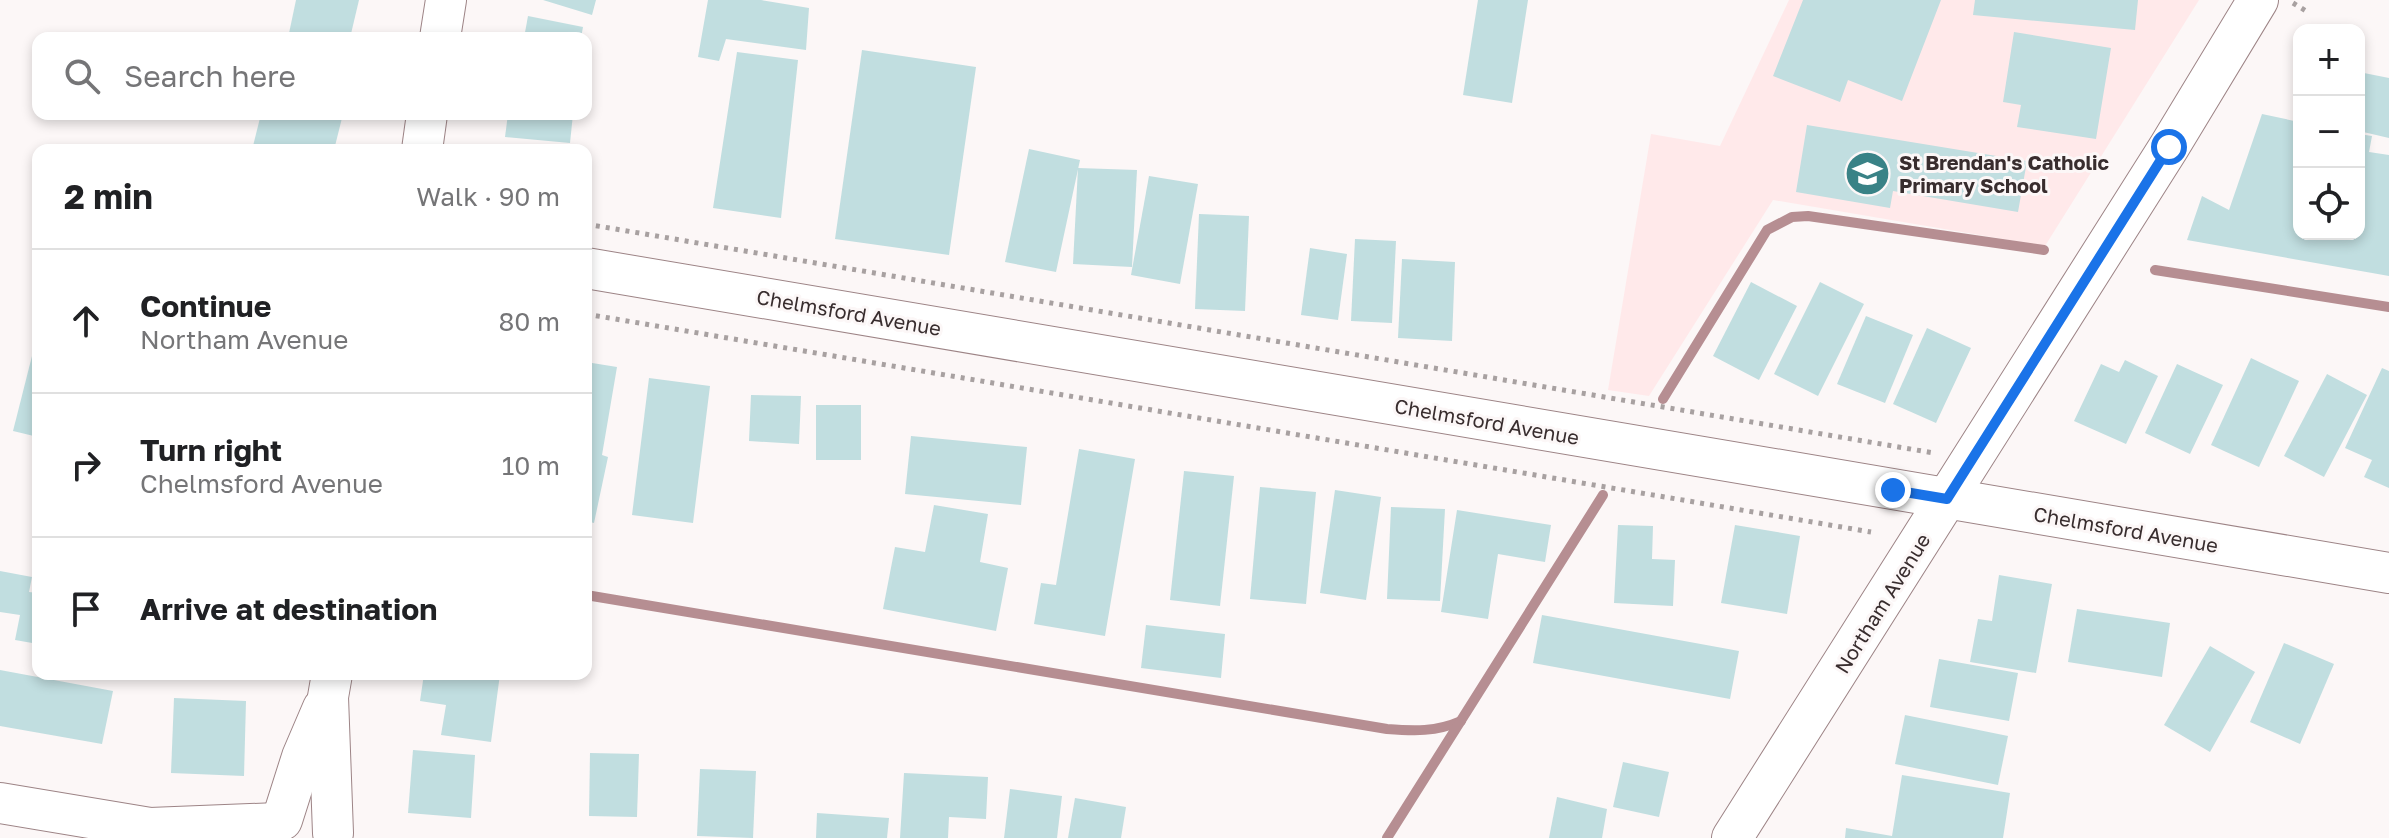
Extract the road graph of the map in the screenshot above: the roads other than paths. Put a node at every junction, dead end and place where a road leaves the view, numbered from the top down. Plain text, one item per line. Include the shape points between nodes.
1 (446, 0) edge
2 (2258, 0) edge
3 (441, 32) edge
4 (426, 120) edge
5 (423, 144) edge
6 (592, 269) edge
7 (1947, 499) junction
8 (2389, 573) edge
9 (330, 685) edge
10 (0, 803) edge
11 (275, 827) edge
12 (164, 833) edge
13 (335, 837) edge
14 (1732, 838) edge

1 - 3 street
2 - 7 street, Northam Avenue
4 - 5 street
6 - 7 street, Chelmsford Avenue
7 - 8 street, Chelmsford Avenue
7 - 14 street, Northam Avenue
9 - 11 street
9 - 13 street
10 - 12 street
11 - 12 street
11 - 13 street via 305,816

